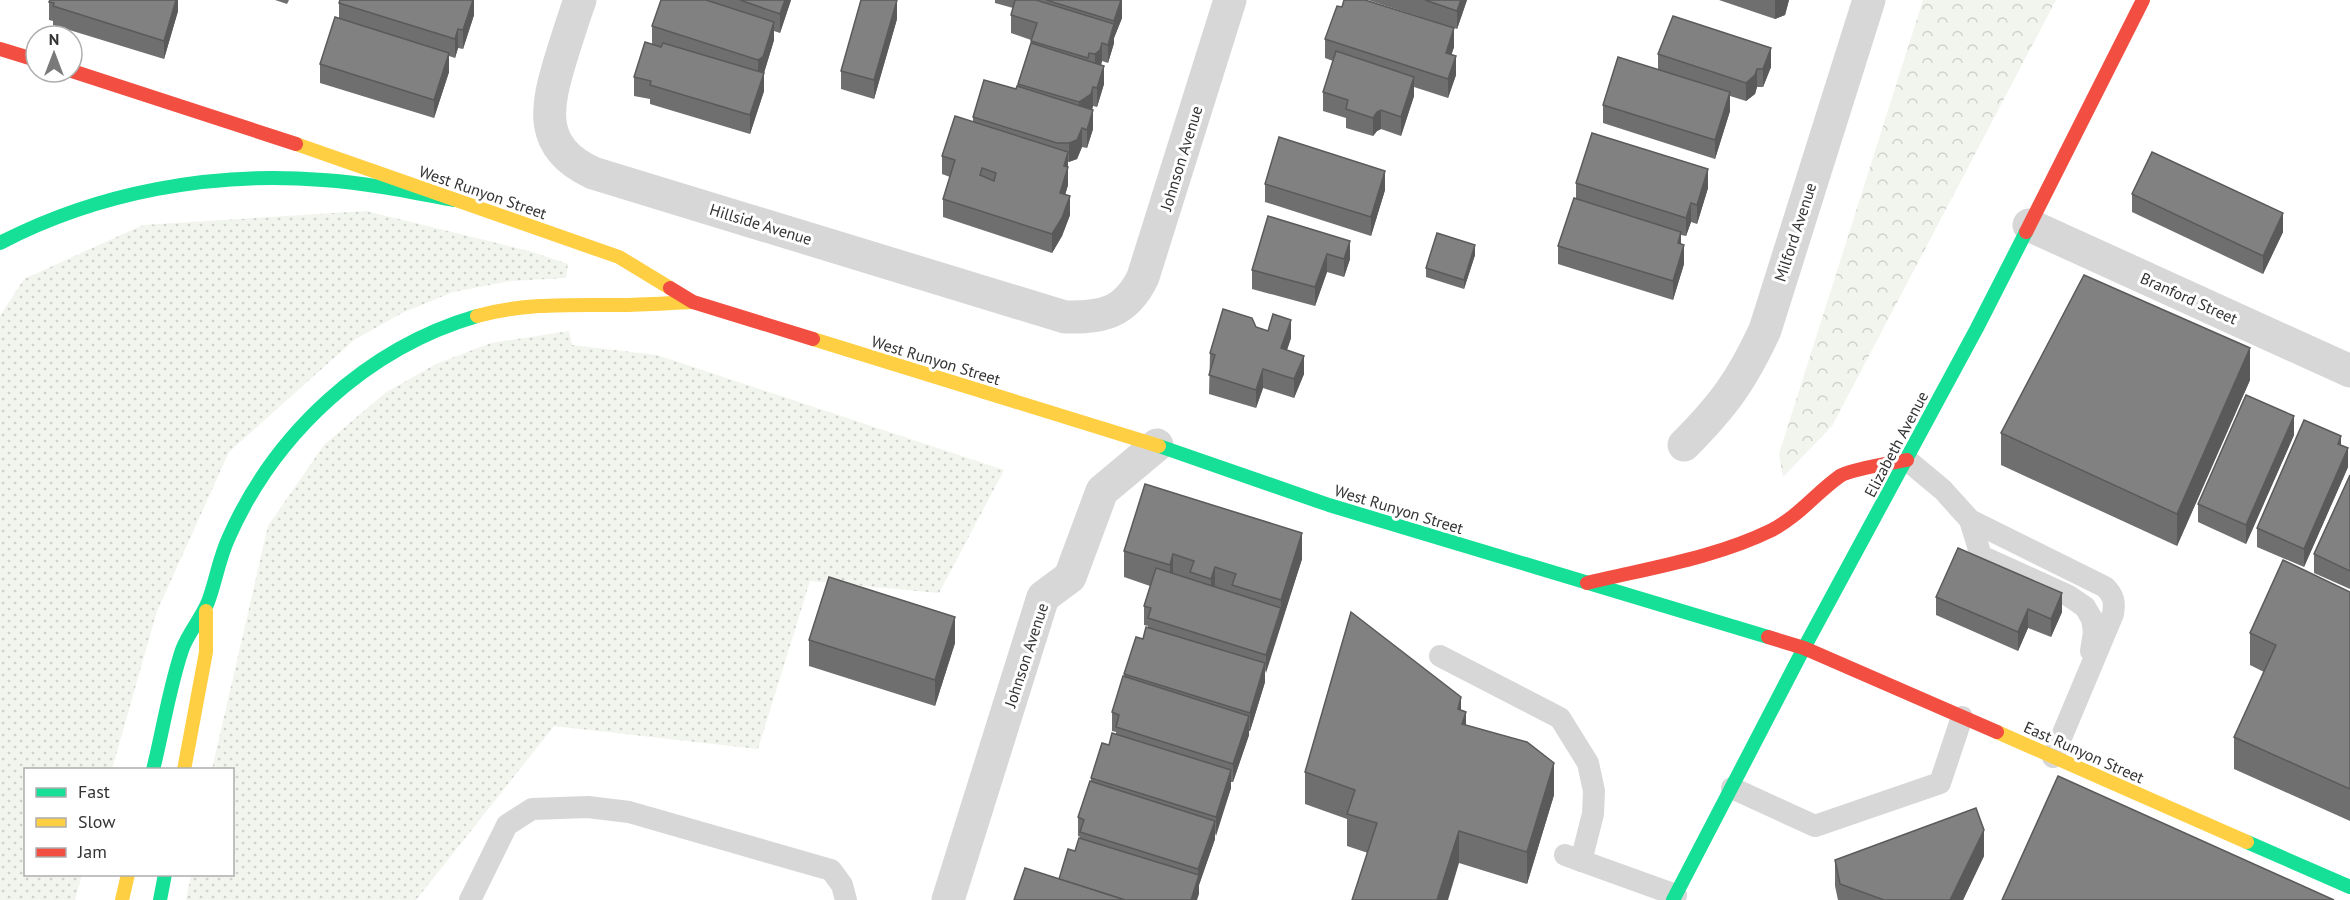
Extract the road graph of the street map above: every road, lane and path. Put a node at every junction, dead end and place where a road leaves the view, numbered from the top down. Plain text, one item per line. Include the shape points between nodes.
1 (580, 0) edge
2 (1230, 0) edge
3 (1869, 0) edge
4 (2143, 0) edge
5 (0, 50) edge
6 (24, 57) edge
7 (84, 75) edge
8 (454, 200) junction
9 (2029, 225) junction
10 (0, 243) edge
11 (693, 302) junction
12 (1118, 309) joint
13 (2350, 371) edge
14 (1157, 445) junction
15 (1684, 445) dead end
16 (1907, 460) junction
17 (1970, 520) junction
18 (1587, 583) junction
19 (206, 607) junction
20 (1804, 648) junction
21 (1440, 656) dead end
22 (2086, 676) junction
23 (1962, 717) junction
24 (2053, 757) junction
25 (153, 768) edge
26 (184, 768) edge
27 (1732, 788) junction
28 (128, 876) edge
29 (165, 876) edge
30 (2350, 887) edge
31 (1674, 898) edge
32 (122, 900) edge
33 (160, 900) edge
34 (470, 900) edge
35 (846, 900) edge
36 (948, 900) edge

1 - 12 street, Hillside Avenue via 548,108 557,143 578,166 1065,317 1090,317
2 - 12 street, Johnson Avenue via 1143,277
3 - 15 street, Milford Avenue via 1765,330 1731,393
4 - 9 main road, Elizabeth Avenue
5 - 6 main road
7 - 8 main road, West Runyon Street
8 - 10 main road via 312,179 208,182 99,202 57,216
8 - 11 main road, West Runyon Street via 619,257
9 - 13 street, Branford Street
9 - 16 main road, Elizabeth Avenue
11 - 14 main road, West Runyon Street
11 - 19 main road via 575,303 500,309 430,332 365,370 312,415 263,474 229,537
14 - 18 main road, West Runyon Street via 1329,505
14 - 36 street, Johnson Avenue via 1102,491 1070,577 1043,597
16 - 17 lane via 1944,490
16 - 18 main road via 1842,475 1803,510 1739,544
16 - 20 main road, Elizabeth Avenue
17 - 22 lane via 1981,556 2085,607 2094,632
17 - 22 lane via 2112,594 2113,614
18 - 20 main road, West Runyon Street
19 - 25 main road via 183,648
19 - 26 main road via 206,652
20 - 23 main road, East Runyon Street
20 - 27 main road, Elizabeth Avenue
21 - 31 lane via 1560,718 1588,763 1594,791 1593,814 1573,858
22 - 24 lane
23 - 24 main road, East Runyon Street
23 - 27 lane via 1940,783 1815,826
24 - 30 main road, East Runyon Street
27 - 31 main road, Elizabeth Avenue
28 - 32 main road
29 - 33 main road
34 - 35 lane via 507,825 532,809 588,807 629,812 831,870 842,885

